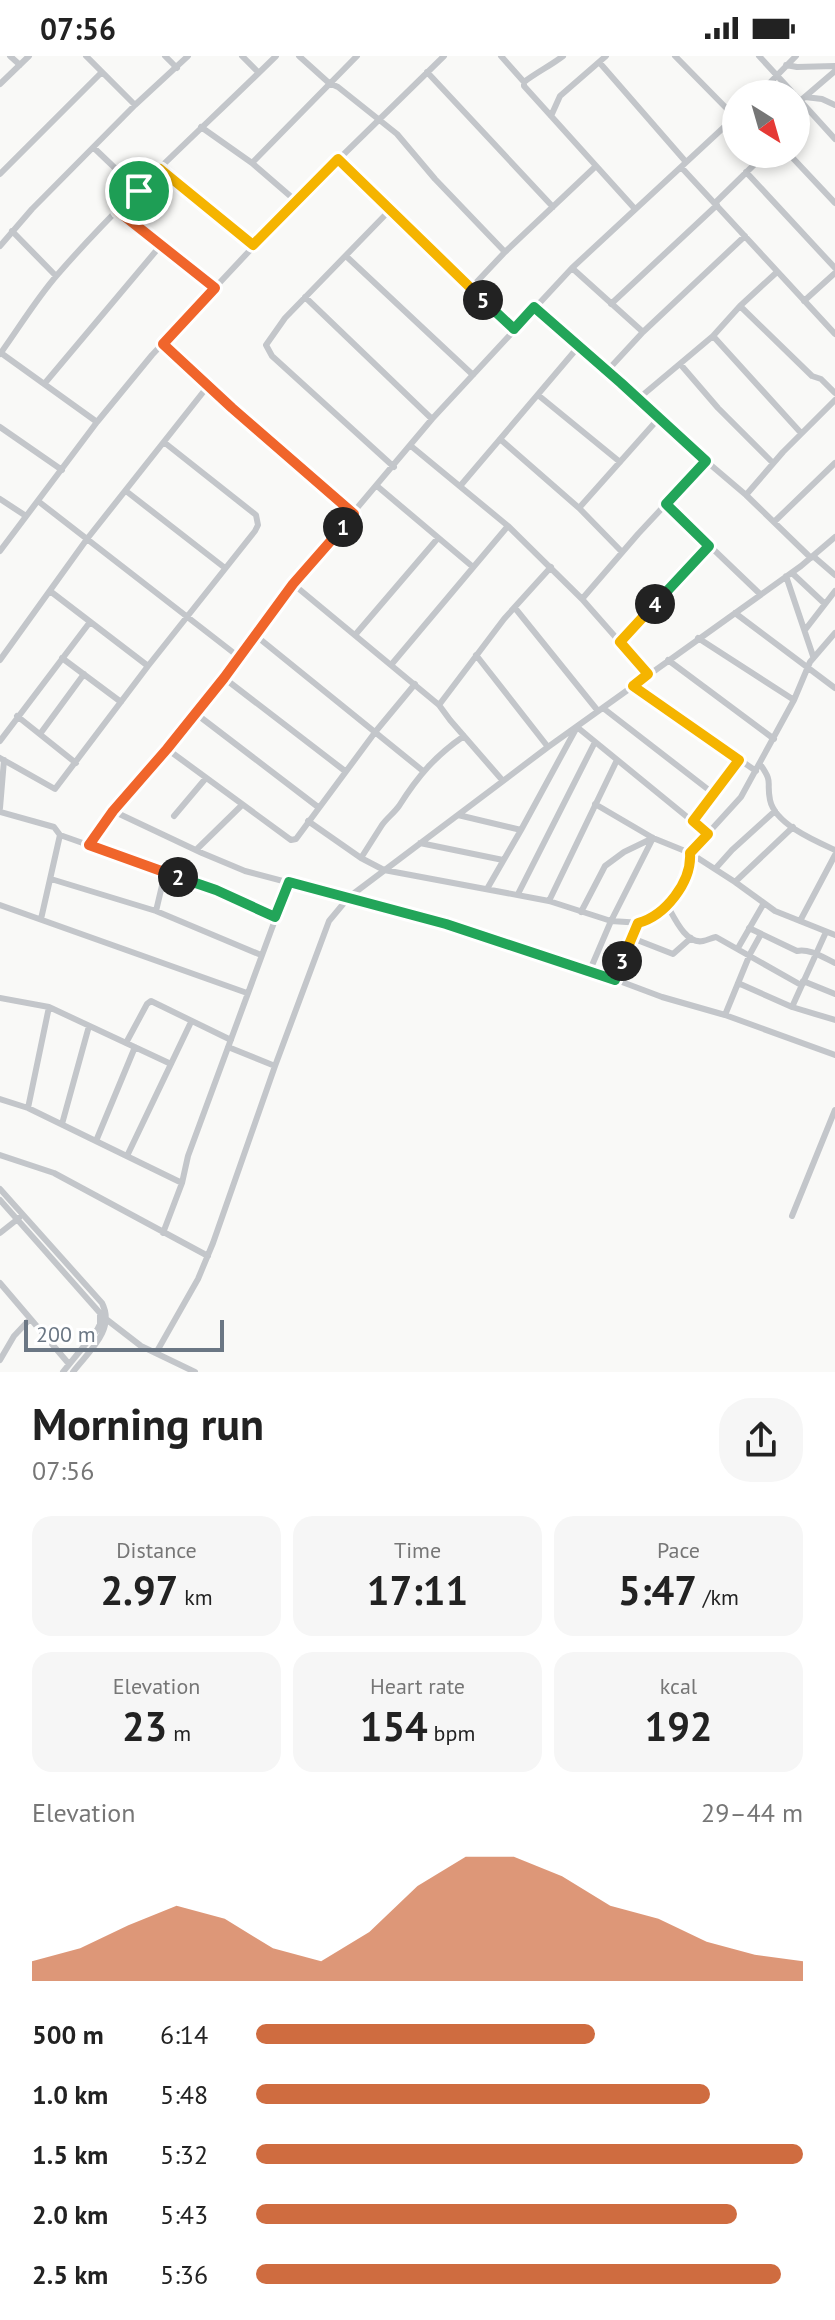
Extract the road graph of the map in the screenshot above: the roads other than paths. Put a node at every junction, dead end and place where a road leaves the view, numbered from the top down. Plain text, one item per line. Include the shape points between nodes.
1 (10, 56) edge
2 (29, 56) edge
3 (86, 56) edge
4 (165, 56) edge
5 (188, 56) edge
6 (242, 56) edge
7 (276, 56) edge
8 (299, 56) edge
9 (357, 56) edge
10 (444, 56) edge
11 (501, 56) edge
12 (563, 56) edge
13 (606, 56) edge
14 (675, 56) edge
15 (759, 56) edge
16 (796, 56) edge
17 (599, 62) junction
18 (20, 65) junction
19 (786, 65) junction
20 (177, 68) junction
21 (835, 69) edge
22 (102, 72) junction
23 (427, 72) junction
24 (259, 73) junction
25 (776, 75) junction
26 (772, 80) edge
27 (781, 80) edge
28 (524, 82) junction
29 (329, 83) junction
30 (0, 84) edge
31 (810, 88) edge
32 (810, 98) edge
33 (722, 103) edge
34 (135, 105) junction
35 (835, 105) edge
36 (810, 112) edge
37 (551, 116) junction
38 (379, 118) junction
39 (201, 127) junction
40 (722, 129) edge
41 (835, 139) edge
42 (94, 148) junction
43 (338, 159) junction
44 (252, 163) junction
45 (683, 164) junction
46 (596, 166) junction
47 (750, 168) edge
48 (802, 168) edge
49 (160, 169) junction
50 (746, 172) junction
51 (0, 174) edge
52 (139, 191) junction
53 (296, 201) junction
54 (835, 203) edge
55 (716, 204) junction
56 (553, 207) junction
57 (635, 209) junction
58 (390, 210) junction
59 (118, 211) junction
60 (12, 231) junction
61 (745, 236) junction
62 (161, 245) junction
63 (253, 245) junction
64 (0, 246) edge
65 (505, 252) junction
66 (346, 256) junction
67 (572, 268) junction
68 (835, 270) edge
69 (777, 272) junction
70 (56, 276) junction
71 (215, 288) junction
72 (471, 288) junction
73 (305, 297) junction
74 (804, 301) junction
75 (611, 304) junction
76 (740, 306) junction
77 (534, 307) junction
78 (514, 329) junction
79 (643, 332) junction
80 (835, 334) edge
81 (713, 336) junction
82 (163, 344) junction
83 (579, 346) junction
84 (0, 354) edge
85 (681, 365) junction
86 (607, 371) junction
87 (473, 375) junction
88 (45, 383) junction
89 (208, 386) junction
90 (835, 393) edge
91 (538, 395) junction
92 (638, 399) junction
93 (835, 400) edge
94 (659, 418) junction
95 (432, 419) junction
96 (97, 422) junction
97 (0, 427) edge
98 (801, 433) junction
99 (500, 439) junction
100 (165, 443) junction
101 (411, 446) junction
102 (706, 461) junction
103 (620, 462) junction
104 (773, 463) junction
105 (835, 463) edge
106 (394, 467) junction
107 (62, 470) junction
108 (461, 485) junction
109 (377, 486) junction
110 (126, 491) junction
111 (746, 495) junction
112 (0, 499) edge
113 (38, 501) junction
114 (666, 504) junction
115 (579, 508) junction
116 (354, 514) junction
117 (26, 516) junction
118 (775, 521) junction
119 (508, 526) junction
120 (835, 537) edge
121 (438, 538) junction
122 (87, 539) junction
123 (709, 546) junction
124 (0, 551) edge
125 (622, 552) junction
126 (812, 557) junction
127 (473, 567) junction
128 (551, 567) junction
129 (225, 568) junction
130 (789, 574) junction
131 (835, 575) edge
132 (293, 584) junction
133 (50, 591) junction
134 (835, 591) edge
135 (760, 594) junction
136 (582, 599) junction
137 (825, 604) junction
138 (515, 608) junction
139 (735, 613) junction
140 (187, 617) junction
141 (90, 622) junction
142 (805, 630) junction
143 (255, 635) junction
144 (355, 635) junction
145 (834, 636) edge
146 (698, 638) junction
147 (620, 642) junction
148 (476, 655) junction
149 (813, 656) junction
150 (239, 657) junction
151 (62, 658) junction
152 (0, 660) edge
153 (668, 660) junction
154 (391, 665) junction
155 (148, 666) junction
156 (807, 668) junction
157 (84, 674) junction
158 (648, 674) junction
159 (224, 678) junction
160 (415, 684) junction
161 (633, 686) junction
162 (835, 688) edge
163 (794, 700) junction
164 (121, 702) junction
165 (439, 705) junction
166 (600, 709) junction
167 (195, 713) junction
168 (17, 716) junction
169 (577, 727) junction
170 (376, 731) junction
171 (40, 734) junction
172 (464, 736) junction
173 (774, 739) junction
174 (0, 741) edge
175 (595, 742) junction
176 (548, 747) junction
177 (167, 749) junction
178 (2, 759) edge
179 (617, 760) junction
180 (739, 760) junction
181 (76, 763) junction
182 (758, 768) junction
183 (345, 771) junction
184 (423, 771) junction
185 (206, 778) junction
186 (503, 781) junction
187 (714, 794) junction
188 (595, 804) junction
189 (242, 805) junction
190 (318, 807) junction
191 (0, 810) edge
192 (113, 811) junction
193 (775, 811) junction
194 (458, 815) junction
195 (174, 816) dead end
196 (308, 821) junction
197 (693, 821) junction
198 (793, 827) junction
199 (521, 830) junction
200 (708, 834) junction
201 (60, 835) junction
202 (653, 838) junction
203 (420, 843) junction
204 (89, 845) junction
205 (196, 850) junction
206 (835, 852) edge
207 (690, 853) junction
208 (361, 858) junction
209 (503, 860) junction
210 (715, 869) junction
211 (384, 870) junction
212 (165, 873) junction
213 (51, 879) junction
214 (289, 882) junction
215 (735, 882) junction
216 (487, 889) junction
217 (518, 894) junction
218 (349, 897) junction
219 (549, 901) junction
220 (764, 903) junction
221 (0, 905) edge
222 (667, 905) junction
223 (156, 911) junction
224 (581, 912) junction
225 (275, 917) junction
226 (41, 919) junction
227 (611, 921) junction
228 (800, 921) junction
229 (638, 923) junction
230 (835, 923) edge
231 (749, 928) junction
232 (761, 934) junction
233 (830, 934) edge
234 (632, 938) junction
235 (691, 938) junction
236 (738, 948) junction
237 (750, 954) junction
238 (815, 954) junction
239 (261, 955) junction
240 (835, 963) edge
241 (590, 970) junction
242 (615, 980) junction
243 (738, 983) junction
244 (802, 983) junction
245 (247, 993) junction
246 (835, 994) edge
247 (0, 998) edge
248 (49, 1007) junction
249 (792, 1007) junction
250 (725, 1015) junction
251 (835, 1020) edge
252 (191, 1022) junction
253 (89, 1026) junction
254 (126, 1043) junction
255 (230, 1044) junction
256 (135, 1047) junction
257 (835, 1055) edge
258 (171, 1064) junction
259 (275, 1066) junction
260 (0, 1099) edge
261 (28, 1108) junction
262 (835, 1110) edge
263 (62, 1124) junction
264 (96, 1141) junction
265 (0, 1155) edge
266 (127, 1156) junction
267 (182, 1183) junction
268 (0, 1189) edge
269 (0, 1200) edge
270 (792, 1216) dead end
271 (20, 1217) junction
272 (0, 1233) edge
273 (163, 1233) junction
274 (208, 1256) junction
275 (1, 1286) edge
276 (100, 1314) junction
277 (30, 1319) junction
278 (107, 1320) junction
279 (156, 1353) junction
280 (0, 1360) edge
281 (177, 1363) junction
282 (69, 1364) junction
283 (63, 1372) edge
284 (73, 1372) edge
285 (172, 1372) edge
286 (195, 1372) edge

1 - 18 street
2 - 18 street
3 - 22 street
4 - 20 street
5 - 20 street
6 - 24 street
7 - 24 street
8 - 29 street
9 - 29 street
10 - 23 street
11 - 28 street
12 - 28 street
13 - 17 street
14 - 33 street
15 - 25 street
16 - 19 street
17 - 37 street via 560,96
17 - 45 street
18 - 30 street
19 - 21 street
19 - 25 street
20 - 34 street
21 - 31 street
22 - 34 street
22 - 51 street
23 - 38 street
23 - 56 street
24 - 39 street
25 - 26 street
25 - 27 street
28 - 37 street
29 - 38 street
29 - 44 street
32 - 35 street
34 - 42 street
36 - 41 street
37 - 46 street
38 - 43 street
38 - 65 street
39 - 44 street
39 - 49 street
40 - 45 street
42 - 52 street
42 - 60 street
43 - 53 street
43 - 58 street
44 - 53 street
45 - 55 street
45 - 57 street
46 - 56 street
46 - 57 street
47 - 50 street
48 - 54 street
49 - 52 street
49 - 63 street
50 - 55 street
50 - 68 street
52 - 59 street
53 - 63 street
55 - 61 street
55 - 75 street
56 - 65 street
57 - 67 street
58 - 66 street
58 - 72 street
59 - 62 street
59 - 70 street
60 - 64 street
60 - 70 street
61 - 69 street
61 - 79 street
62 - 71 street
62 - 88 street
63 - 71 street
65 - 72 street
66 - 73 street
66 - 87 street
67 - 75 street
67 - 77 street
68 - 74 street
69 - 74 street
69 - 76 street
70 - 84 street
71 - 82 street
72 - 78 street
73 - 95 street
73 - 106 street via 270,336 267,349
74 - 80 street
75 - 79 street
76 - 81 street
76 - 90 street
77 - 78 street
77 - 83 street
78 - 87 street
79 - 86 street
81 - 85 street
81 - 98 street
82 - 89 street
82 - 96 street
83 - 86 street
83 - 91 street
84 - 88 street
85 - 92 street
85 - 104 street
86 - 92 street
87 - 95 street
88 - 96 street
89 - 100 street
89 - 116 street
91 - 99 street
91 - 103 street
92 - 94 street
93 - 98 street
94 - 102 street
94 - 103 street
95 - 101 street
96 - 107 street
97 - 107 street
98 - 104 street
99 - 108 street
99 - 115 street
100 - 110 street
100 - 129 street via 256,515 255,531
101 - 106 street
101 - 108 street
102 - 111 street
102 - 114 street
103 - 115 street
104 - 111 street
105 - 118 street
106 - 109 street
107 - 113 street
108 - 119 street
109 - 116 street
109 - 121 street
110 - 122 street
110 - 129 street
111 - 118 street
112 - 117 street
113 - 117 street
113 - 122 street
114 - 123 street
114 - 125 street
115 - 125 street
116 - 132 street
117 - 124 street
118 - 126 street
119 - 127 street
119 - 128 street
120 - 126 street
121 - 127 street
121 - 144 street
122 - 133 street
122 - 140 street
123 - 135 street
123 - 147 street
125 - 136 street
126 - 130 street
126 - 131 street
127 - 154 street
128 - 136 street
128 - 138 street
129 - 140 street
130 - 135 street
130 - 137 street
130 - 142 street
132 - 143 street
132 - 144 street
133 - 141 street
133 - 152 street
134 - 137 street
135 - 139 street
136 - 147 street
137 - 142 street
138 - 148 street
138 - 166 street
139 - 146 street
139 - 156 street
140 - 150 street
140 - 155 street
141 - 151 street
141 - 155 street
142 - 149 street
143 - 150 street
143 - 170 street
144 - 154 street
145 - 149 street
146 - 153 street
146 - 163 street
147 - 158 street
148 - 165 street
148 - 176 street
149 - 156 street
150 - 159 street
151 - 157 street
151 - 168 street
153 - 158 street
153 - 173 street
154 - 160 street
155 - 164 street
156 - 162 street
156 - 163 street
157 - 164 street
157 - 171 street
158 - 161 street
159 - 167 street
159 - 183 street
160 - 165 street
160 - 170 street
161 - 166 street
161 - 180 street
163 - 173 street
164 - 181 street
165 - 172 street
166 - 169 street
166 - 187 street
167 - 177 street
167 - 190 street
168 - 171 street
168 - 174 street
169 - 175 street
169 - 176 street
169 - 199 street
170 - 183 street
170 - 184 street
171 - 181 street
172 - 184 street
172 - 186 street
173 - 182 street
175 - 179 street
175 - 217 street
176 - 186 street
177 - 185 street
177 - 192 street
178 - 181 street via 55,789
178 - 191 street
179 - 188 street
179 - 197 street
180 - 182 street
180 - 187 street
182 - 193 street via 770,781
182 - 200 street
183 - 190 street
184 - 208 street
185 - 189 street
185 - 195 street
186 - 194 street
187 - 197 street
188 - 202 street
188 - 219 street
189 - 196 street via 291,840
189 - 205 street
190 - 196 street
191 - 201 street via 54,827
192 - 204 street
192 - 205 street
193 - 198 street
193 - 210 street
194 - 199 street
194 - 203 street
196 - 208 street
197 - 200 street
198 - 206 street
198 - 215 street
199 - 209 street
200 - 207 street
201 - 204 street
201 - 213 street
202 - 207 street
202 - 224 street via 605,866
202 - 227 street
203 - 209 street
203 - 211 street
204 - 212 street
205 - 214 street
206 - 228 street
207 - 210 street
207 - 222 street via 683,883
208 - 211 street
209 - 216 street
210 - 215 street
211 - 216 street
211 - 218 street
212 - 223 street
212 - 225 street
213 - 223 street
213 - 226 street
214 - 218 street
214 - 225 street
215 - 220 street
216 - 217 street
217 - 219 street
218 - 241 street
218 - 259 street via 329,921
219 - 224 street
220 - 228 street
220 - 231 street
221 - 226 street
222 - 229 street
222 - 235 street
223 - 239 street
224 - 227 street
225 - 239 street
226 - 245 street
227 - 229 street
227 - 241 street
228 - 233 street
229 - 234 street
230 - 233 street
231 - 232 street
231 - 236 street
232 - 237 street
232 - 238 street
233 - 238 street
234 - 235 street via 673,954
234 - 242 street
235 - 236 street via 702,942 716,937
236 - 237 street
237 - 243 street
237 - 244 street
238 - 240 street
238 - 244 street
239 - 245 street
241 - 242 street
242 - 250 street
243 - 249 street
243 - 250 street
244 - 246 street
244 - 249 street
245 - 255 street
247 - 248 street
248 - 253 street
248 - 261 street
249 - 251 street
250 - 257 street
252 - 254 street via 148,1002
252 - 255 street
252 - 258 street
253 - 254 street
253 - 263 street
254 - 256 street
255 - 259 street
255 - 267 street
256 - 258 street
256 - 264 street
258 - 266 street
259 - 274 street
260 - 261 street
261 - 263 street
262 - 270 street
263 - 264 street
264 - 266 street
265 - 273 street via 54,1173
266 - 267 street
267 - 273 street
268 - 271 street
269 - 271 street
271 - 272 street
271 - 276 street
271 - 278 street via 102,1303
273 - 274 street
274 - 279 street
275 - 277 street
276 - 278 street
276 - 282 street via 97,1330
277 - 280 street
277 - 282 street
278 - 279 street
278 - 284 street
279 - 281 street
281 - 285 street
281 - 286 street
282 - 283 street

